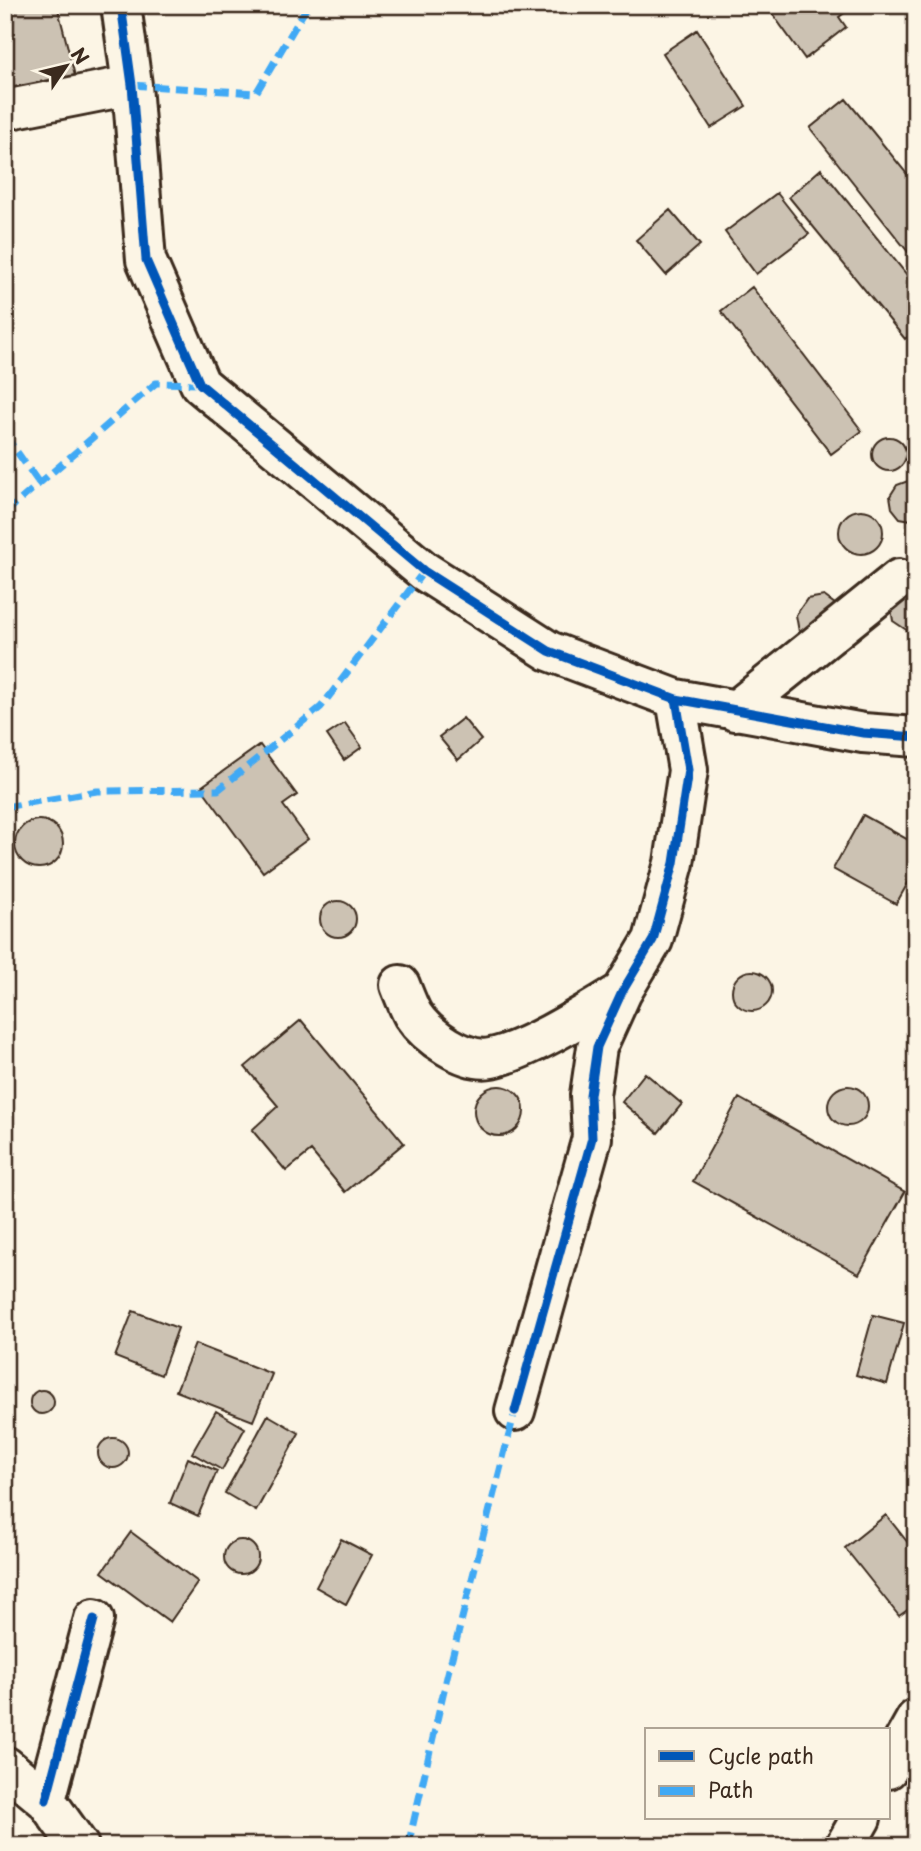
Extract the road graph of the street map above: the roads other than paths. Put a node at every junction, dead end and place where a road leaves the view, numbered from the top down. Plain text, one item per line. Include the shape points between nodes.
1 (121, 5) edge
2 (132, 85) junction
3 (5, 110) edge
4 (899, 579) dead end
5 (676, 699) junction
6 (735, 711) junction
7 (916, 737) edge
8 (400, 985) dead end
9 (622, 992) junction
10 (515, 1411) dead end
11 (94, 1619) dead end
12 (916, 1719) edge
13 (890, 1765) edge
14 (5, 1766) edge
15 (46, 1800) junction
16 (860, 1820) edge
17 (79, 1846) edge
18 (845, 1846) edge

1 - 2 street
2 - 3 street
2 - 5 street via 146,260 200,384 424,571 549,650
4 - 6 street
5 - 6 street
5 - 9 street via 688,770 674,863 653,940
6 - 7 street via 863,733
8 - 9 street via 414,1015 440,1040 465,1055 490,1059 576,1020
9 - 10 street via 597,1047 590,1095 592,1138
11 - 15 street
12 - 13 street
14 - 15 street
15 - 17 street
16 - 18 street

